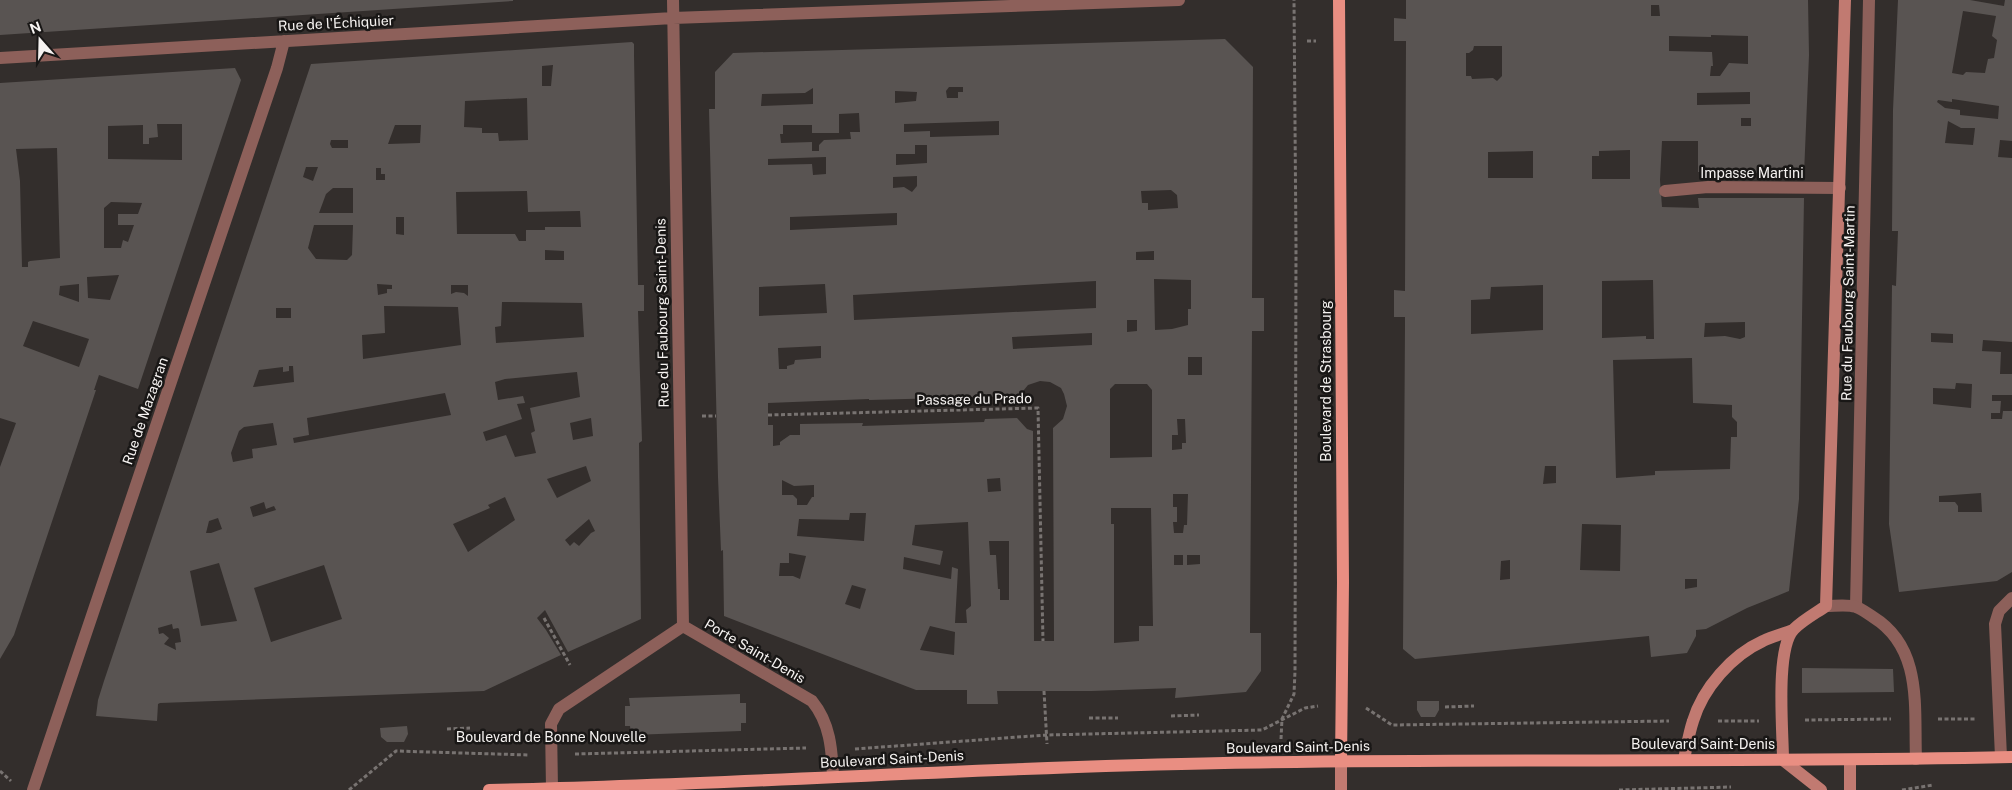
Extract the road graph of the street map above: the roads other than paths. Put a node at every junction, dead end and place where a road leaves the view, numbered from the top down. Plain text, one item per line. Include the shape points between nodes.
1 (673, 0) edge
2 (1179, 0) edge
3 (1339, 0) edge
4 (1845, 0) edge
5 (1869, 0) edge
6 (673, 18) junction
7 (284, 41) junction
8 (0, 58) edge
9 (1840, 188) junction
10 (1665, 191) dead end
11 (2012, 598) edge
12 (1826, 606) junction
13 (1856, 606) junction
14 (682, 626) junction
15 (1793, 630) junction
16 (2007, 757) edge
17 (1684, 759) junction
18 (1916, 759) junction
19 (1783, 760) junction
20 (1850, 760) junction
21 (1341, 761) junction
22 (833, 777) junction
23 (681, 787) edge
24 (552, 788) junction
25 (33, 790) edge
26 (490, 790) edge
27 (1341, 790) edge
28 (1821, 790) edge
29 (1850, 790) edge

1 - 6 street, Rue du Faubourg Saint-Denis
2 - 6 street, Rue de l'Échiquier
3 - 21 main road, Boulevard de Strasbourg
4 - 9 main road, Rue du Faubourg Saint-Martin
5 - 13 street, Rue du Faubourg Saint-Martin
6 - 7 street, Rue de l'Échiquier
6 - 14 street, Rue du Faubourg Saint-Denis
7 - 8 street, Rue de l'Échiquier
7 - 25 street, Rue de Mazagran
9 - 10 street, Impasse Martini via 1708,187
9 - 12 main road, Rue du Faubourg Saint-Martin
11 - 16 street via 1999,611 1995,624
12 - 13 street
12 - 15 main road
13 - 18 street via 1887,626 1905,650 1914,688
14 - 22 street, Porte Saint-Denis via 812,701 820,711 829,734
14 - 24 street, Porte Saint-Denis via 559,709 551,724
15 - 17 main road via 1762,641 1718,676 1700,703
15 - 19 main road via 1781,676
16 - 18 main road, Boulevard Saint-Denis
17 - 19 main road, Boulevard Saint-Denis
17 - 21 main road, Boulevard Saint-Denis
18 - 20 main road, Boulevard Saint-Denis
19 - 20 main road, Boulevard Saint-Denis
19 - 28 main road
20 - 29 main road
21 - 22 main road, Boulevard Saint-Denis via 1048,767
21 - 27 main road
22 - 23 main road, Boulevard Saint-Denis
23 - 24 main road
24 - 26 main road

